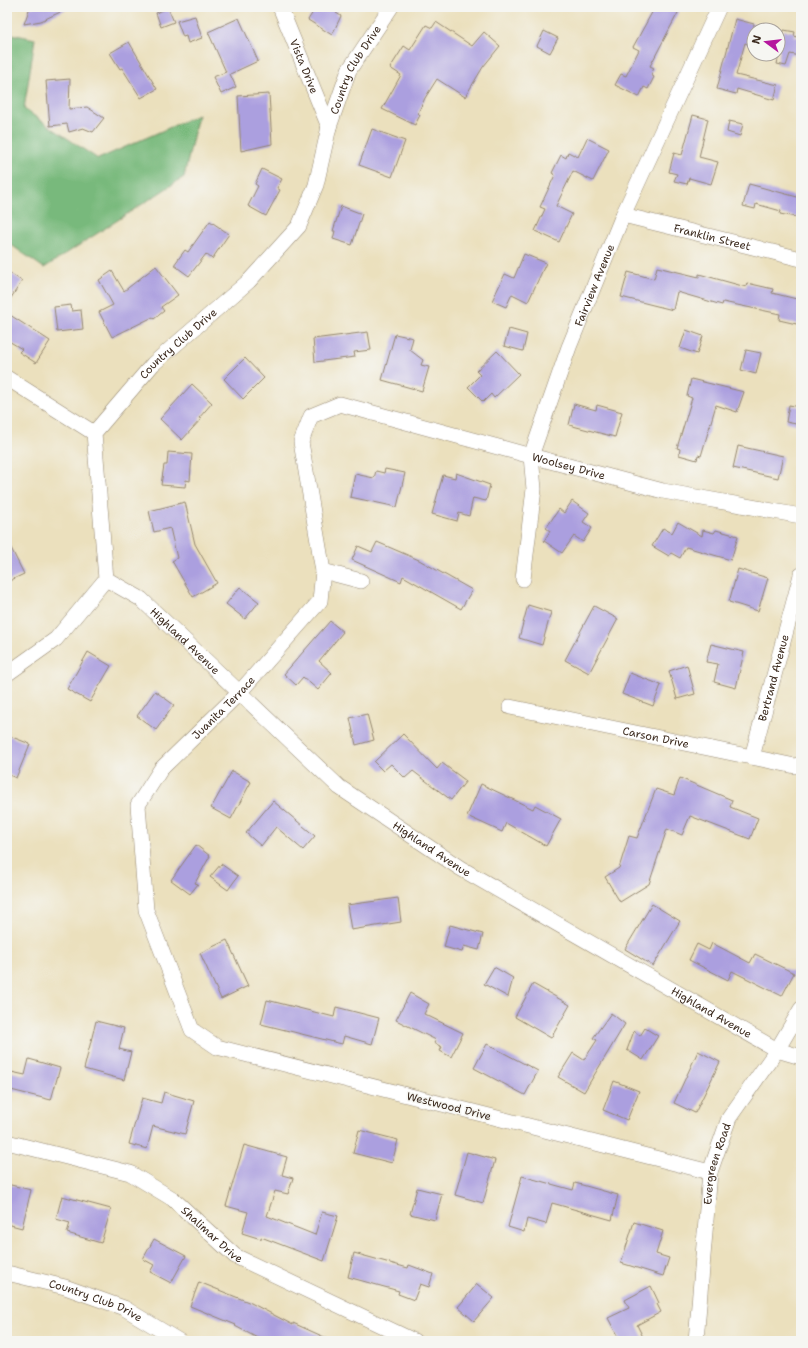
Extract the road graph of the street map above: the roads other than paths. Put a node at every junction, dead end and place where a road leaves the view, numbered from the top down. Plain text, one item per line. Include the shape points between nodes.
1 (280, 7) edge
2 (391, 7) edge
3 (719, 7) edge
4 (329, 126) junction
5 (623, 215) junction
6 (801, 259) edge
7 (7, 378) edge
8 (340, 404) joint
9 (94, 433) junction
10 (531, 456) junction
11 (801, 516) edge
12 (323, 571) junction
13 (801, 575) edge
14 (523, 578) dead end
15 (106, 579) junction
16 (361, 581) dead end
17 (7, 674) edge
18 (239, 693) junction
19 (510, 707) dead end
20 (752, 758) junction
21 (801, 764) edge
22 (801, 1009) edge
23 (192, 1030) joint
24 (777, 1050) junction
25 (801, 1057) edge
26 (7, 1142) edge
27 (710, 1172) junction
28 (7, 1273) edge
29 (179, 1341) edge
30 (414, 1341) edge
31 (696, 1341) edge

1 - 4 street, Vista Drive
2 - 4 street, Country Club Drive via 349,70
3 - 5 street, Fairview Avenue
4 - 9 street, Country Club Drive via 316,185 299,226 249,281 153,364
5 - 6 street, Franklin Street
5 - 10 street, Fairview Avenue via 569,347
7 - 9 street
8 - 10 street, Woolsey Drive
8 - 12 street, Juanita Terrace via 311,416 301,442
9 - 15 street
10 - 11 street, Woolsey Drive via 663,491
10 - 14 street, Fairview Avenue via 534,489
12 - 16 street
12 - 18 street, Juanita Terrace via 320,601
13 - 20 street, Bertrand Avenue
15 - 17 street via 56,639
15 - 18 street, Highland Avenue via 141,599
18 - 23 street, Juanita Terrace via 161,769 138,805 146,910
18 - 24 street, Highland Avenue via 339,787 460,868
19 - 20 street, Carson Drive
20 - 21 street, Carson Drive via 795,766
22 - 24 street, Evergreen Road
23 - 27 street, Westwood Drive via 217,1047
24 - 25 street, Highland Avenue
24 - 27 street, Evergreen Road via 729,1118
26 - 30 street, Shalimar Drive via 130,1173 173,1199 235,1256
27 - 31 street, Evergreen Road
28 - 29 street, Country Club Drive via 66,1287 124,1308

